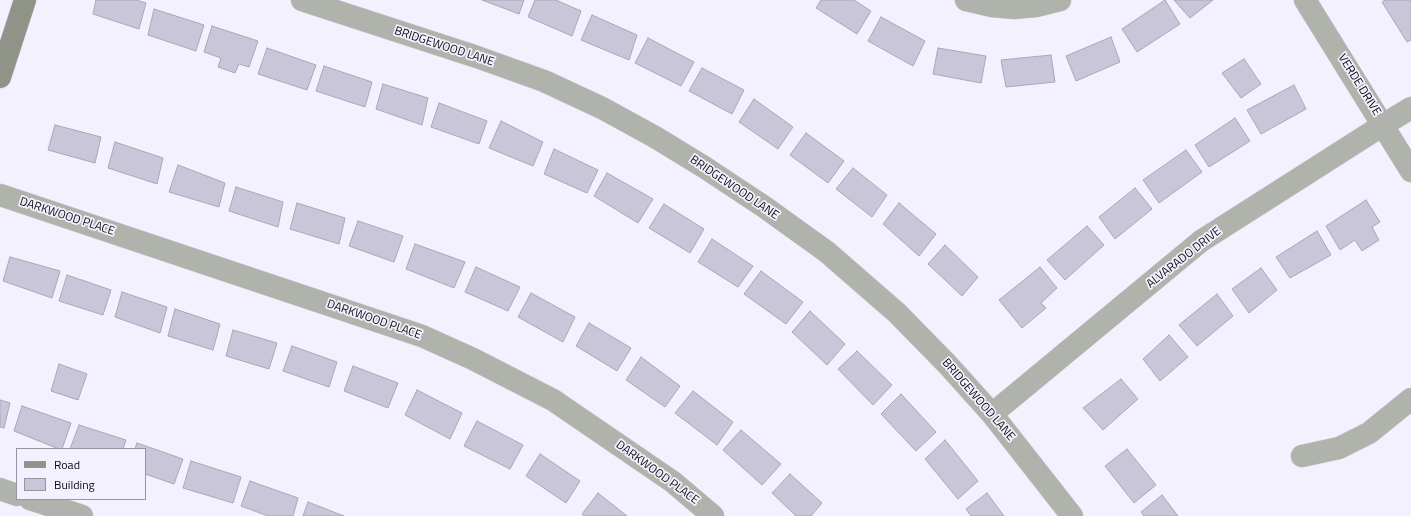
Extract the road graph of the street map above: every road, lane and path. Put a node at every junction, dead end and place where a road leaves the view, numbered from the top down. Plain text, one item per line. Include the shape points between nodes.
1 (25, 0) edge
2 (302, 0) edge
3 (966, 0) edge
4 (1060, 0) edge
5 (1305, 0) edge
6 (0, 77) edge
7 (1411, 108) edge
8 (1383, 125) junction
9 (1411, 171) edge
10 (0, 195) edge
11 (1409, 404) edge
12 (992, 414) junction
13 (1302, 456) dead end
14 (0, 489) edge
15 (16, 495) edge
16 (33, 500) edge
17 (82, 516) edge
18 (713, 516) edge
19 (1072, 516) edge

1 - 6 main road
2 - 12 street, BRIDGEWOOD LANE via 544,81 602,108 661,141 750,198 827,252 897,313
3 - 4 street via 1014,8
5 - 8 street, VERDE DRIVE
7 - 8 street, ALVARADO DRIVE
8 - 9 street, VERDE DRIVE
8 - 12 street, ALVARADO DRIVE via 1201,241
10 - 18 street, DARKWOOD PLACE via 422,336 553,400 673,482
11 - 13 street via 1369,433 1339,448
12 - 19 street, BRIDGEWOOD LANE
14 - 15 street
16 - 17 street

